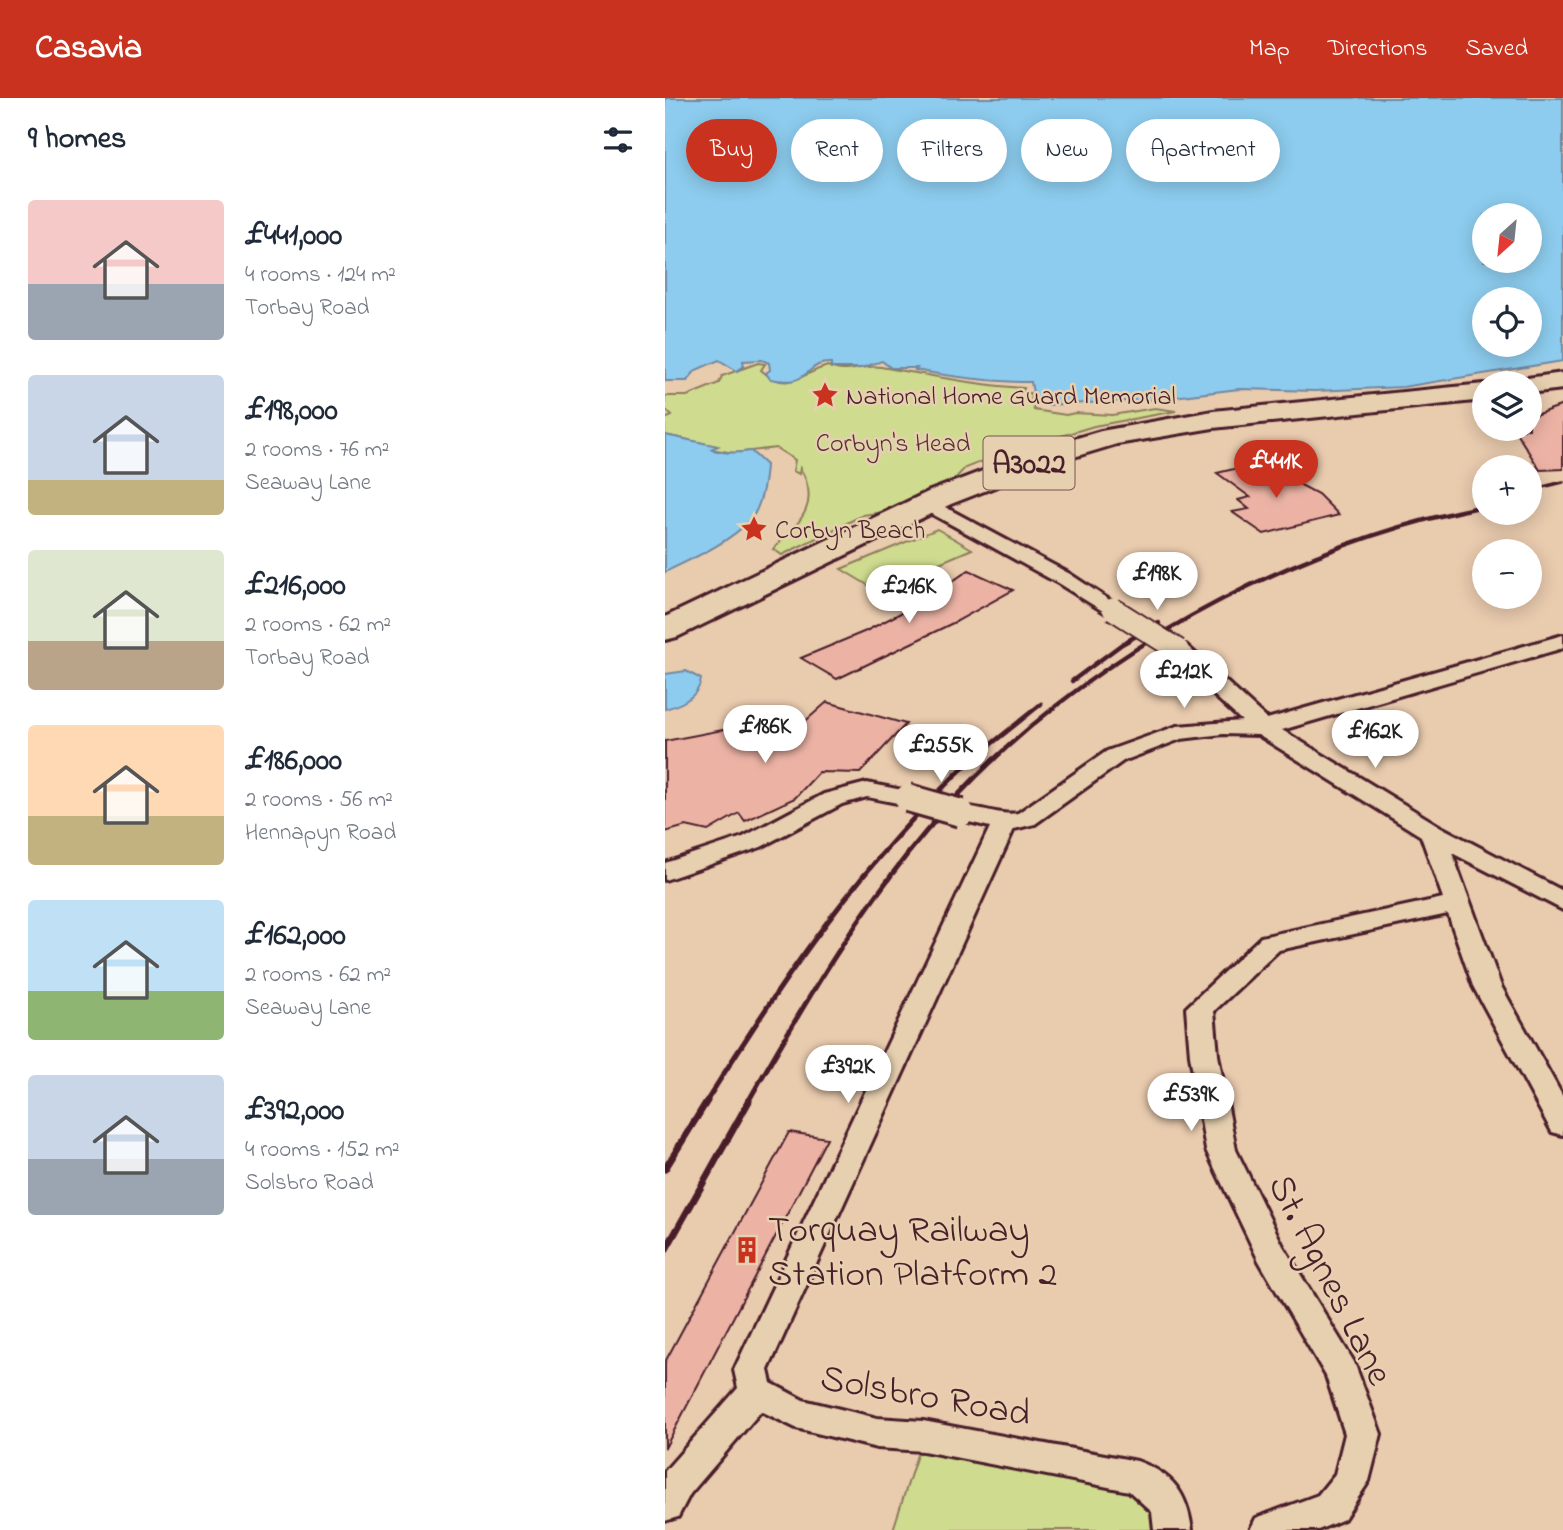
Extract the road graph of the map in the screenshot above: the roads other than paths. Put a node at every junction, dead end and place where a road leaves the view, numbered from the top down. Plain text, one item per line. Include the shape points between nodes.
1 (1563, 381) edge
2 (1542, 383) edge
3 (1472, 393) edge
4 (930, 505) junction
5 (665, 630) edge
6 (1563, 641) edge
7 (1263, 728) junction
8 (1004, 823) junction
9 (1432, 832) junction
10 (665, 872) edge
11 (1563, 902) edge
12 (1456, 904) junction
13 (1563, 1124) edge
14 (756, 1392) junction
15 (665, 1505) edge
16 (1173, 1530) edge
17 (1269, 1530) edge

1 - 2 main road
3 - 4 main road, A3022 via 1163,426 1039,459
4 - 5 main road, A3022
4 - 7 street, bridge via 1063,578 1178,650
6 - 7 street
7 - 8 street via 1177,733 1115,755 1026,819
7 - 9 street
8 - 10 street, bridge via 867,790 833,799 752,842
8 - 14 street via 751,1370
9 - 11 street
9 - 12 street
12 - 13 street via 1487,986
12 - 17 street, St. Agnes Lane via 1270,943 1200,1008 1221,1150 1270,1252 1342,1372 1363,1434 1351,1481 1331,1507
14 - 15 street via 677,1483
14 - 16 street, Solsbro Road via 796,1413 877,1433 923,1436 1137,1477 1170,1506

